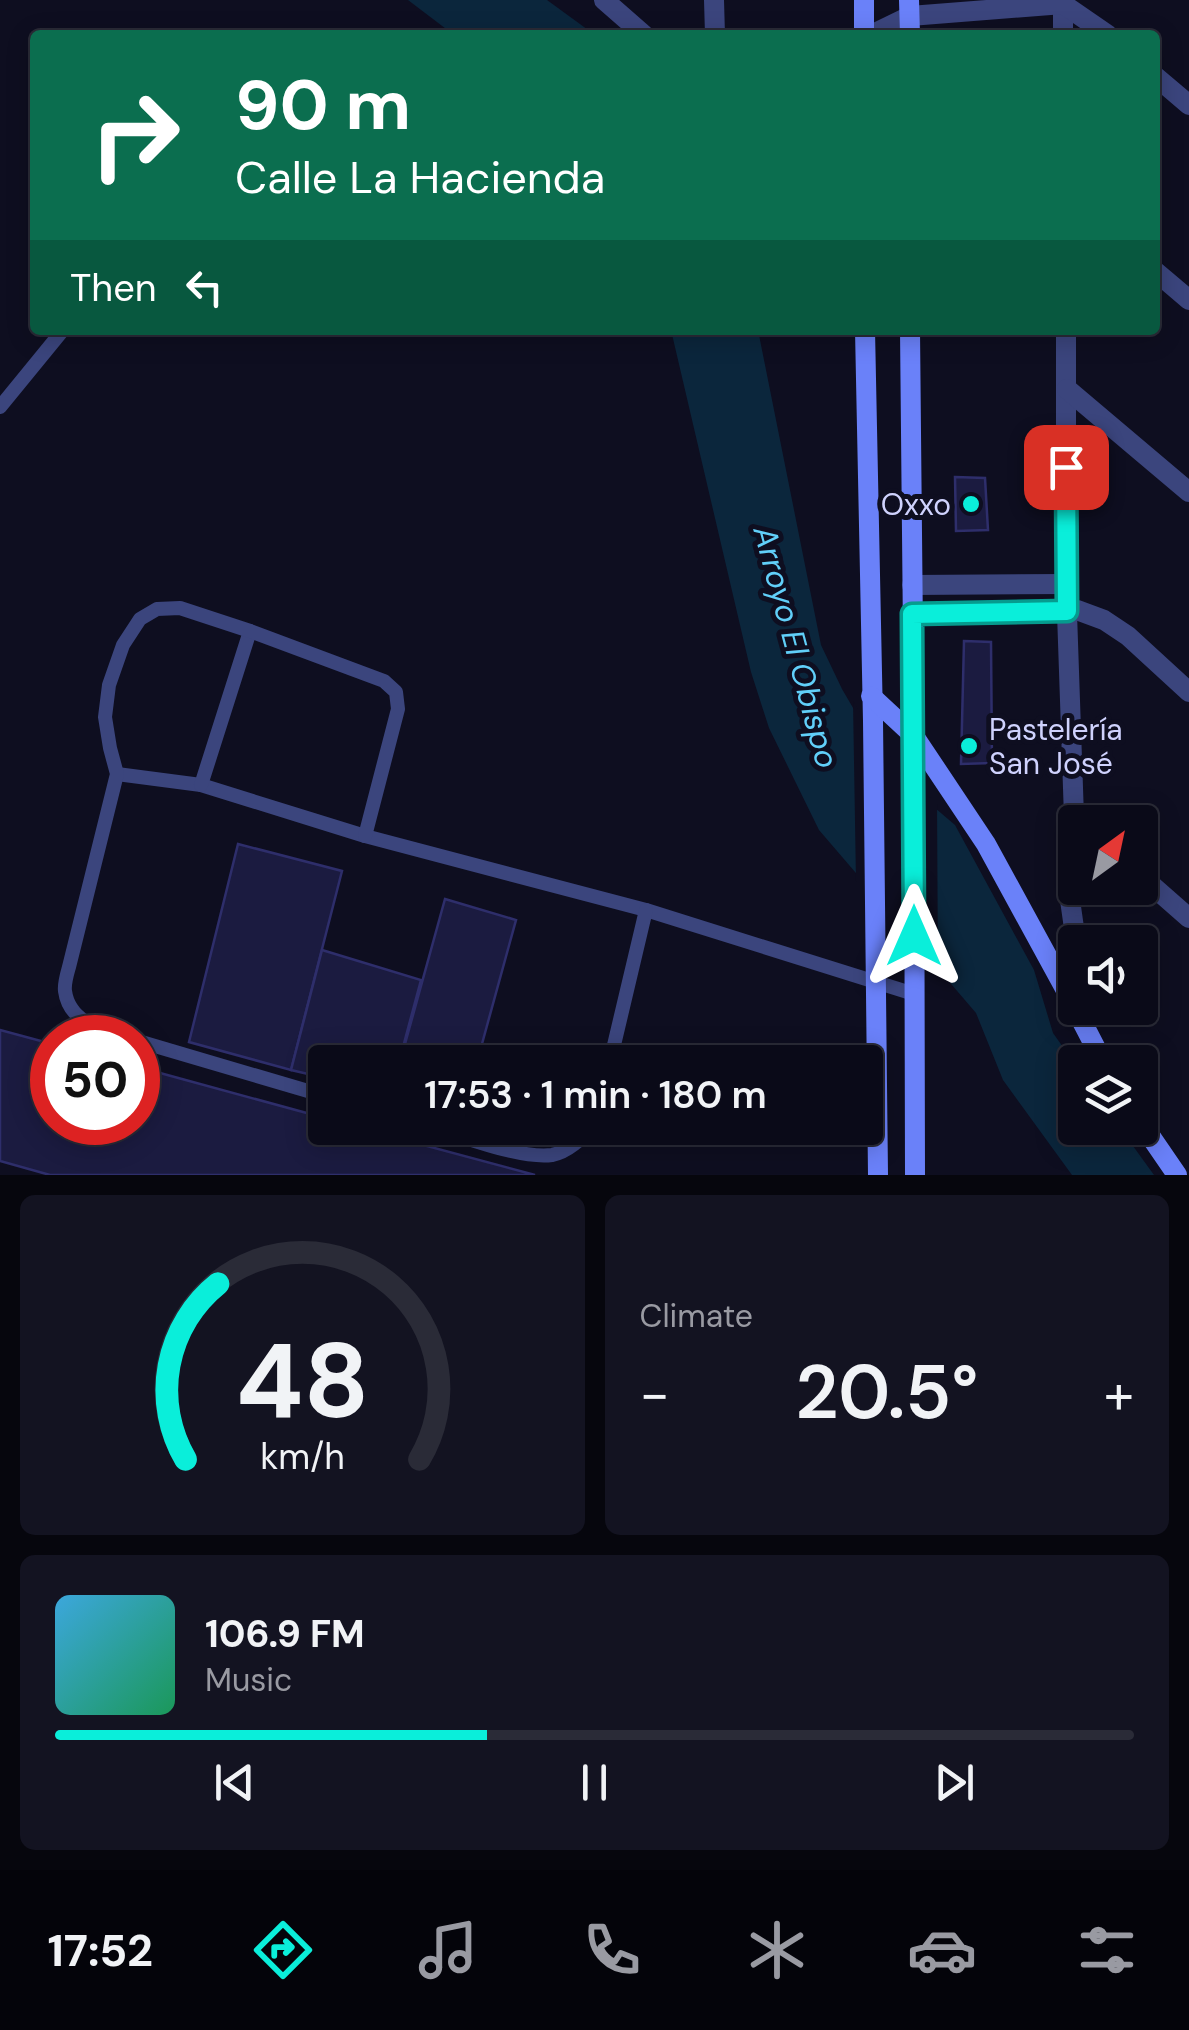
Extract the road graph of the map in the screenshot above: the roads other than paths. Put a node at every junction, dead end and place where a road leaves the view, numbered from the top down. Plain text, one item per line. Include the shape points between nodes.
1 (604, 0) edge
2 (714, 0) edge
3 (864, 0) edge
4 (1062, 2) edge
5 (910, 17) edge
6 (638, 30) edge
7 (715, 30) edge
8 (867, 30) edge
9 (880, 30) edge
10 (1063, 30) edge
11 (1101, 30) edge
12 (1160, 80) edge
13 (1189, 105) edge
14 (1160, 275) edge
15 (1189, 300) edge
16 (59, 335) edge
17 (864, 335) edge
18 (910, 335) edge
19 (1066, 335) edge
20 (1067, 389) junction
21 (0, 407) edge
22 (1189, 492) edge
23 (1066, 584) junction
24 (912, 585) junction
25 (1067, 611) junction
26 (912, 614) junction
27 (250, 631) junction
28 (1189, 692) edge
29 (870, 696) junction
30 (914, 736) junction
31 (117, 774) junction
32 (201, 785) junction
33 (1076, 805) edge
34 (365, 836) junction
35 (1158, 891) edge
36 (646, 910) junction
37 (1189, 918) edge
38 (1058, 972) edge
39 (876, 982) junction
40 (914, 994) junction
41 (77, 1015) edge
42 (614, 1045) edge
43 (160, 1047) edge
44 (308, 1091) edge
45 (492, 1145) edge
46 (573, 1145) edge
47 (1156, 1145) edge
48 (878, 1175) edge
49 (915, 1175) edge
50 (1177, 1175) edge

1 - 6 street
2 - 7 street
3 - 8 main road
4 - 5 street
4 - 10 street
4 - 11 street
5 - 9 street
12 - 13 street
14 - 15 street
16 - 21 lane
17 - 29 main road
18 - 24 main road
19 - 20 street
20 - 22 street
20 - 23 street
23 - 24 street
23 - 25 street
24 - 26 main road
25 - 26 street
25 - 28 street via 1104,620
25 - 33 street
26 - 30 main road
27 - 31 lane via 180,608 157,609 140,620 109,684 105,717
27 - 32 lane
27 - 34 lane via 384,681 396,692 398,709
29 - 30 main road
29 - 39 main road
30 - 38 main road via 986,844
30 - 40 main road
31 - 32 lane
31 - 41 lane via 64,990
32 - 34 lane
34 - 36 lane
35 - 37 street
36 - 39 lane
36 - 42 lane
39 - 40 lane
39 - 48 main road
40 - 49 main road
43 - 44 lane
45 - 46 lane via 555,1155
47 - 50 main road

